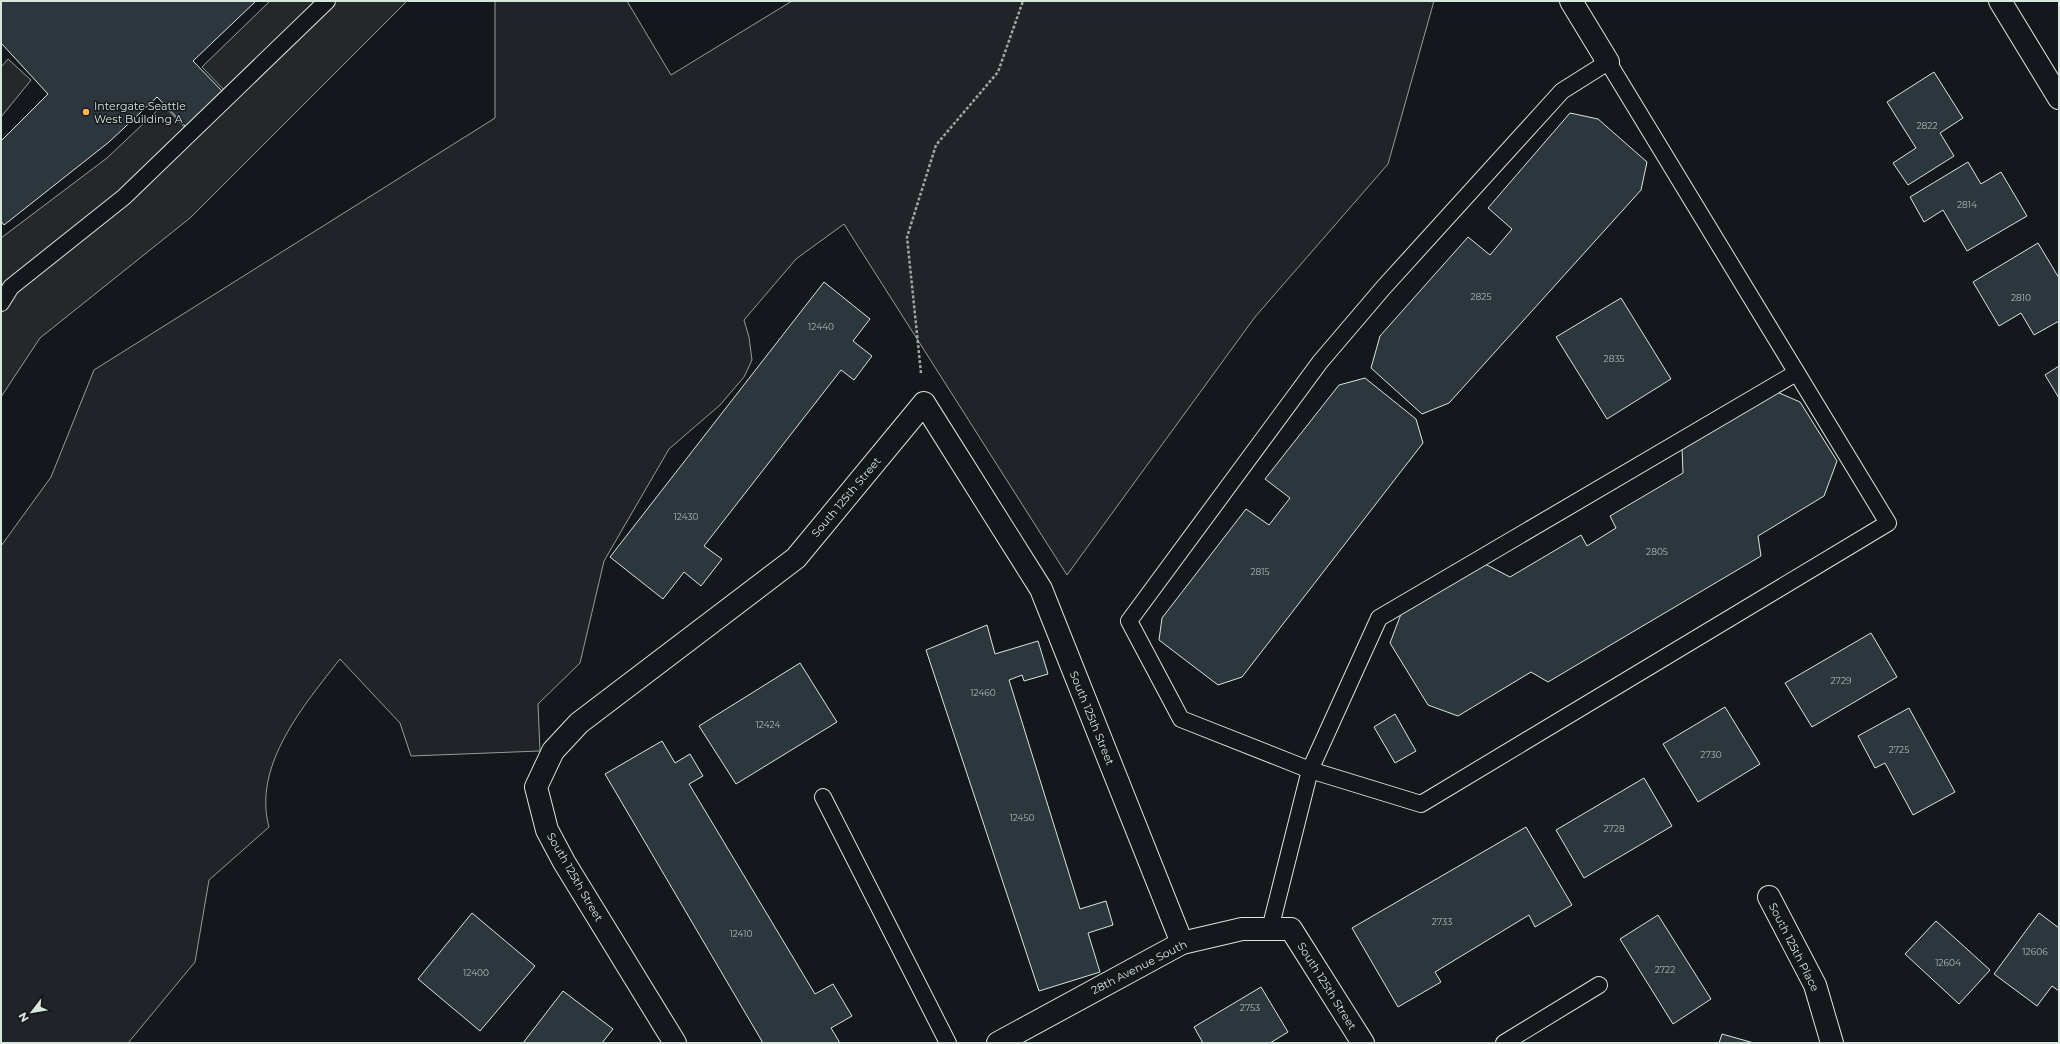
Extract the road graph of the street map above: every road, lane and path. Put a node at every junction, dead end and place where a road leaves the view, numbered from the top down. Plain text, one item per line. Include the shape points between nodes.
1 (327, 1) edge
2 (1023, 1) edge
3 (1571, 1) edge
4 (2000, 1) edge
5 (1608, 62) junction
6 (2059, 98) edge
7 (1, 302) edge
8 (1796, 373) junction
9 (924, 403) junction
10 (1310, 770) junction
11 (824, 797) dead end
12 (1769, 897) dead end
13 (1280, 929) junction
14 (1182, 943) junction
15 (1599, 985) dead end
16 (674, 1043) edge
17 (948, 1043) edge
18 (998, 1043) edge
19 (1363, 1043) edge
20 (1504, 1043) edge
21 (1832, 1043) edge

1 - 7 lane via 124,197 12,287
2 - 9 path via 998,72 936,145 907,237
3 - 5 street
4 - 6 street
5 - 8 lane
5 - 10 lane via 1562,91 1379,292 1320,362 1129,622 1182,719
8 - 10 lane via 1379,618
8 - 10 lane via 1888,523 1421,804
9 - 14 street, South 125th Street via 1041,589
9 - 16 street, South 125th Street via 796,558 579,722 553,751 536,787 547,830 564,862
10 - 13 lane
11 - 17 lane
12 - 21 street, South 125th Place via 1815,985
13 - 14 street, 28th Avenue South via 1242,929
13 - 19 street, South 125th Street
14 - 18 street, 28th Avenue South
15 - 20 lane

